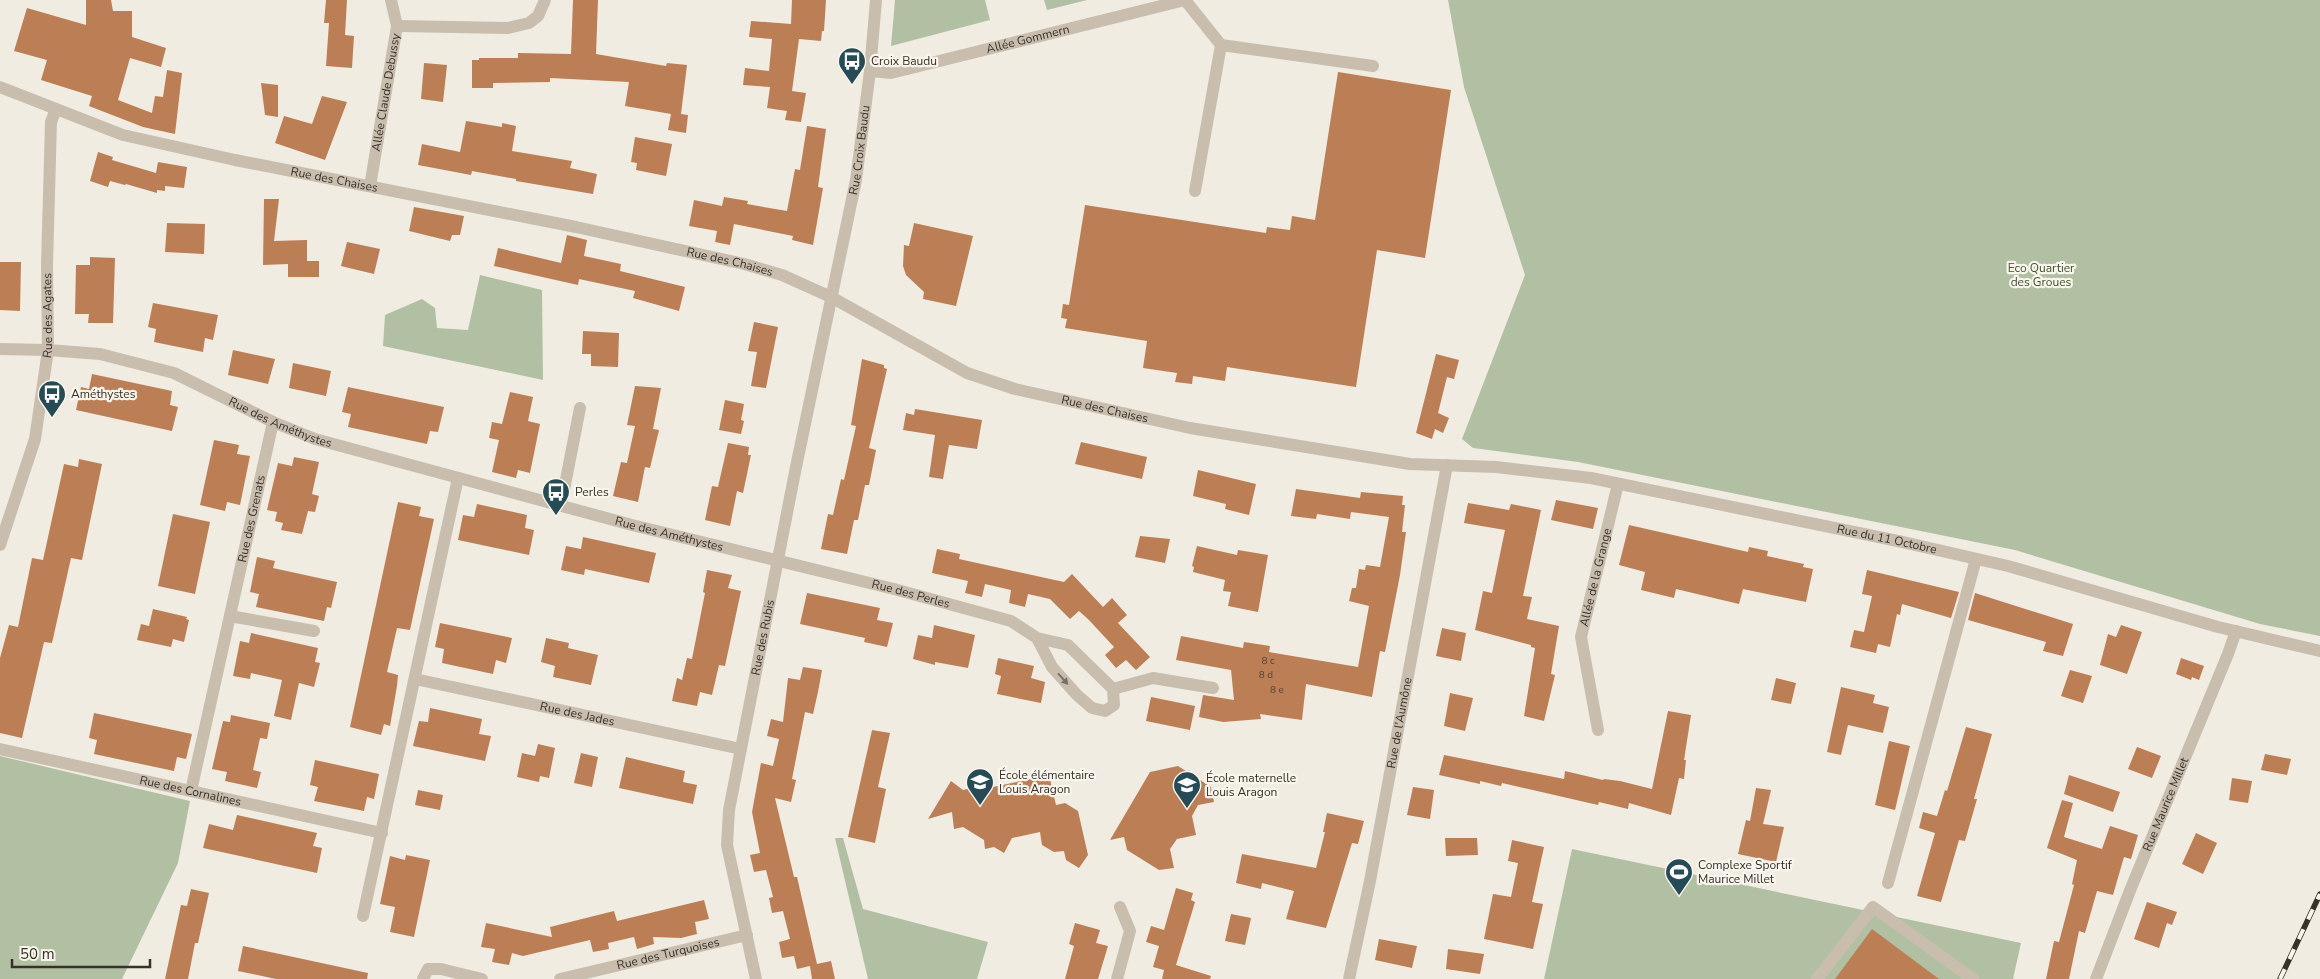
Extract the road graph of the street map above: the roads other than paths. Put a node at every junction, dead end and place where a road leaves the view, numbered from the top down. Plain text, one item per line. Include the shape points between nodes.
1 (391, 0) edge
2 (545, 0) edge
3 (876, 0) edge
4 (1185, 0) edge
5 (397, 26) junction
6 (1221, 45) junction
7 (1373, 66) dead end
8 (870, 71) junction
9 (0, 87) edge
10 (56, 109) junction
11 (370, 186) junction
12 (1195, 191) dead end
13 (831, 297) junction
14 (0, 349) edge
15 (48, 350) junction
16 (580, 408) dead end
17 (273, 422) junction
18 (1447, 465) junction
19 (458, 478) junction
20 (1618, 484) junction
21 (561, 505) junction
22 (0, 545) edge
23 (1976, 559) junction
24 (778, 560) junction
25 (230, 616) junction
26 (314, 631) dead end
27 (2236, 631) junction
28 (1037, 638) junction
29 (2320, 651) edge
30 (415, 679) junction
31 (1213, 688) dead end
32 (1113, 689) junction
33 (1598, 730) dead end
34 (0, 749) edge
35 (741, 749) junction
36 (191, 791) junction
37 (382, 833) junction
38 (1888, 883) dead end
39 (1120, 907) dead end
40 (363, 916) dead end
41 (747, 935) junction
42 (423, 979) edge
43 (482, 979) edge
44 (560, 979) edge
45 (756, 979) edge
46 (1117, 979) edge
47 (1349, 979) edge
48 (1818, 979) edge
49 (1974, 979) edge
50 (2096, 979) edge

1 - 5 street, Allée Claude Debussy
2 - 5 street via 538,16 529,23 508,28
3 - 8 street, Rue Croix Baudu
4 - 6 street
4 - 8 street, Allée Gommern via 891,72
5 - 11 street, Allée Claude Debussy
6 - 7 street
6 - 12 street
8 - 13 street, Rue Croix Baudu via 856,180
9 - 10 street, Rue des Chaises
10 - 11 street, Rue des Chaises via 123,135
10 - 15 street, Rue des Agates via 51,122
11 - 13 street, Rue des Chaises via 744,264 788,277
13 - 18 street, Rue des Chaises via 967,373 1015,389 1190,428 1410,464
13 - 24 street, Rue des Rubis
14 - 15 street, Rue des Améthystes
15 - 17 street, Rue des Améthystes via 100,354 174,373
15 - 22 street, Rue des Agates via 35,439
16 - 21 street
17 - 19 street, Rue des Améthystes via 315,439
17 - 25 street, Rue des Grenats
18 - 20 street, Rue du 11 Octobre via 1496,467
18 - 47 street, Rue de l'Aumône
19 - 21 street, Rue des Améthystes
19 - 30 street
20 - 23 street, Rue du 11 Octobre
20 - 33 street, Allée de la Grange via 1581,637
21 - 24 street, Rue des Améthystes
23 - 27 street, Rue du 11 Octobre
23 - 38 street
24 - 28 street, Rue des Perles via 1011,621
24 - 35 street, Rue des Rubis
25 - 26 street
25 - 36 street, Rue des Grenats
27 - 29 street, Rue du 11 Octobre
27 - 50 street, Rue Maurice Millet
28 - 32 street, Rue des Perles via 1068,645
28 -> 32 street, Rue des Perles via 1052,667 1092,708 1105,711 1114,705
30 - 35 street, Rue des Jades
30 - 37 street
31 - 32 street via 1153,678
34 - 36 street, Rue des Cornalines
35 - 41 street, Rue des Rubis via 729,810 727,845
36 - 37 street, Rue des Cornalines
37 - 40 street
39 - 46 street via 1130,931
41 - 44 street, Rue des Turquoises
41 - 45 street, Rue des Rubis
42 - 43 street via 428,969
48 - 49 street via 1873,907

